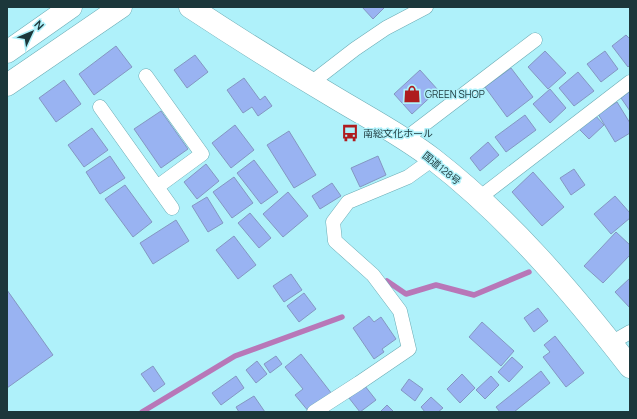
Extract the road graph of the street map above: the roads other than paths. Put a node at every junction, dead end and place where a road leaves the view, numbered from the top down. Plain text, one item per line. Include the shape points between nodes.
1 (71, 7) edge
2 (121, 7) edge
3 (190, 7) edge
4 (426, 7) edge
5 (535, 40) dead end
6 (7, 52) edge
7 (146, 76) dead end
8 (630, 82) edge
9 (311, 83) junction
10 (7, 85) edge
11 (100, 107) dead end
12 (405, 139) junction
13 (433, 159) junction
14 (157, 187) junction
15 (479, 198) junction
16 (172, 208) dead end
17 (630, 332) edge
18 (611, 343) junction
19 (630, 367) edge
20 (314, 412) edge

1 - 6 highway
2 - 10 highway
3 - 9 highway, 国道128号
4 - 9 street via 386,28
5 - 12 street
7 - 14 street via 202,154
8 - 15 street
9 - 12 highway, 国道128号
11 - 14 street
12 - 13 highway, 国道128号
13 - 15 highway, 国道128号
13 - 20 street via 408,177 348,202 333,222 335,241 373,275 400,311 409,349
14 - 16 street
15 - 18 highway, 国道128号 via 520,237
17 - 18 street
18 - 19 highway, 国道128号

